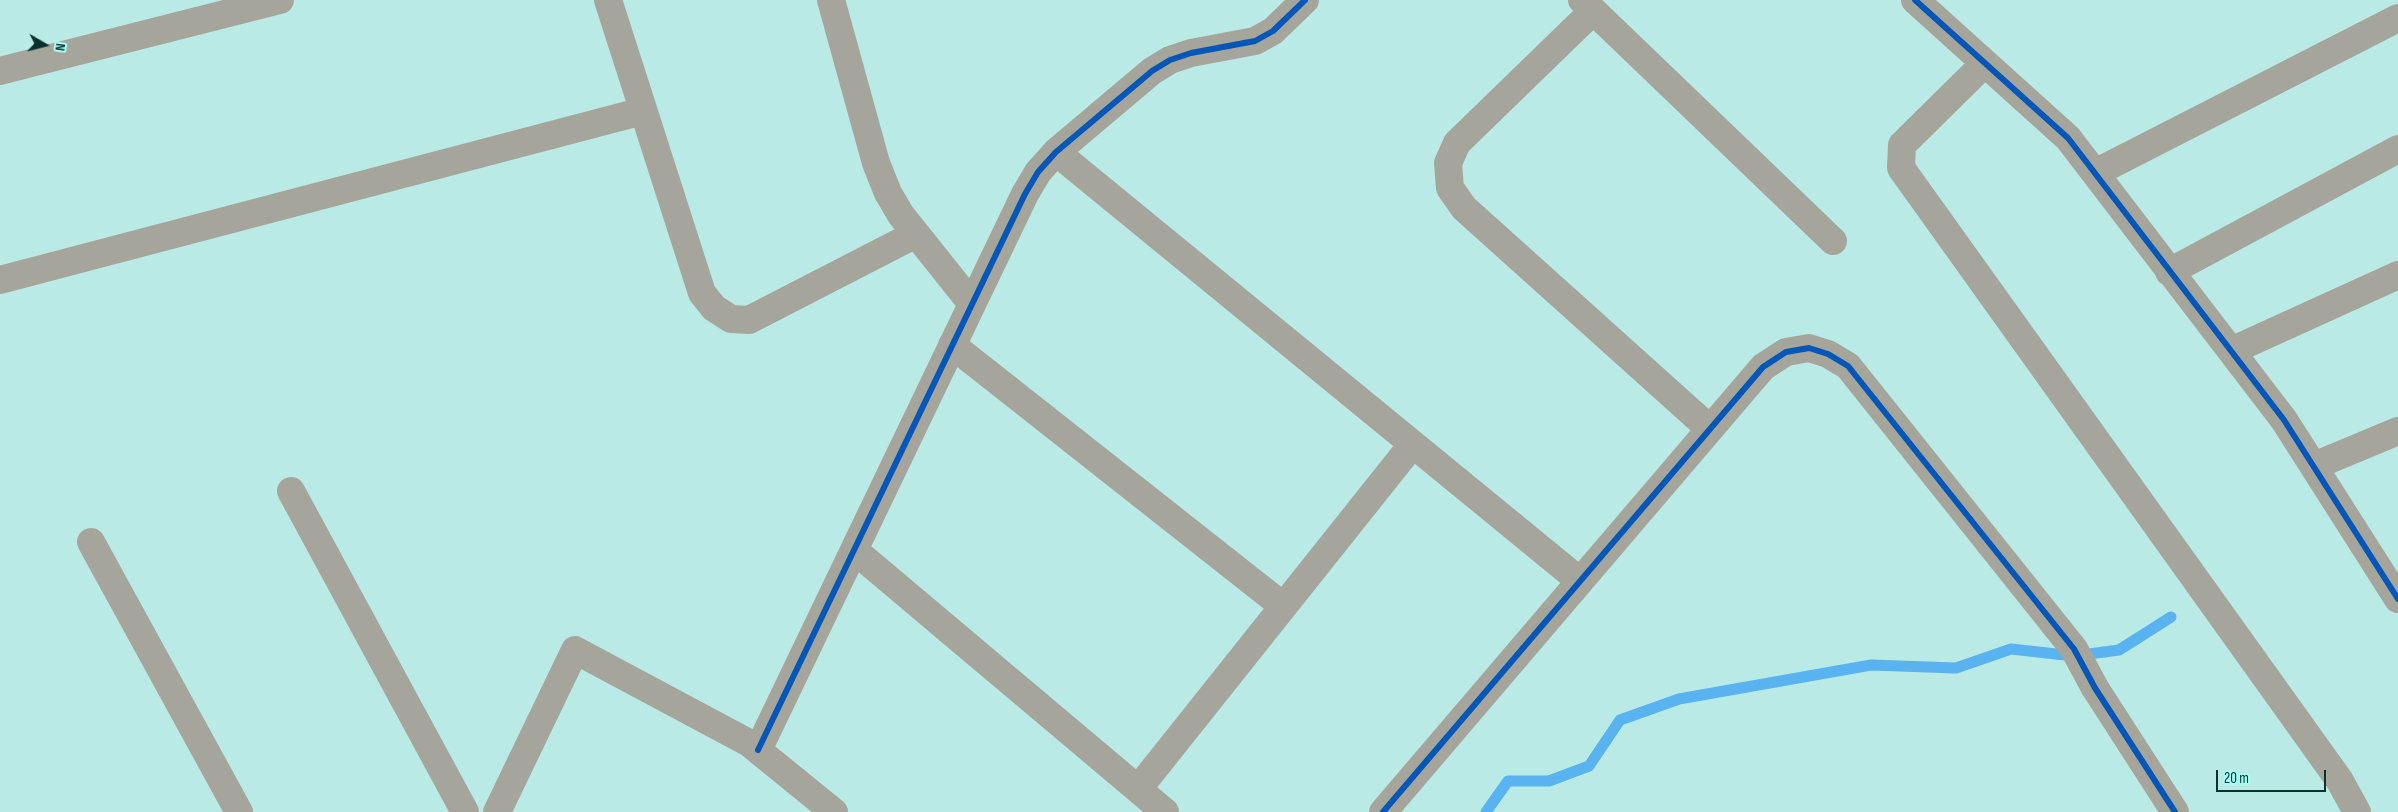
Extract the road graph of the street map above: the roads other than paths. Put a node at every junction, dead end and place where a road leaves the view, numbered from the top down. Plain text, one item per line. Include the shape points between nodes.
1 (280, 0) edge
2 (608, 0) edge
3 (831, 0) edge
4 (1305, 0) edge
5 (1915, 0) edge
6 (1588, 5) edge
7 (2398, 18) edge
8 (1985, 63) junction
9 (0, 71) edge
10 (643, 111) junction
11 (2398, 149) edge
12 (1056, 152) junction
13 (2095, 173) junction
14 (916, 234) junction
15 (1833, 241) dead end
16 (2169, 272) junction
17 (2398, 275) edge
18 (0, 280) edge
19 (972, 304) junction
20 (952, 345) junction
21 (2230, 351) junction
22 (1710, 429) junction
23 (2398, 431) edge
24 (1412, 445) junction
25 (2314, 466) junction
26 (291, 491) dead end
27 (91, 542) dead end
28 (854, 550) junction
29 (1580, 581) junction
30 (2398, 599) edge
31 (1283, 606) junction
32 (758, 750) junction
33 (1138, 789) junction
34 (239, 812) edge
35 (465, 812) edge
36 (497, 812) edge
37 (834, 812) edge
38 (1165, 812) edge
39 (1382, 812) edge
40 (2175, 812) edge
41 (2357, 812) edge

1 - 9 street
2 - 10 street
3 - 14 street via 876,163 901,215
4 - 12 street via 1273,30 1255,41 1191,53 1152,70
5 - 8 street
6 - 15 street
6 - 22 street via 1457,143 1448,163 1450,188 1464,208
7 - 13 street
8 - 13 street via 2068,138
8 - 41 street via 1902,144 1901,168 2340,781
10 - 14 street via 702,292 714,308 731,319 749,320
10 - 18 street
11 - 16 street
12 - 19 street via 1038,172 1025,194
12 - 24 street
13 - 16 street
14 - 19 street
16 - 21 street
17 - 21 street
19 - 20 street
20 - 28 street
20 - 31 street
21 - 25 street via 2284,420
22 - 29 street
22 - 40 street via 1763,367 1786,352 1809,348 1828,354 1848,366 2074,649 2095,688
23 - 25 street
24 - 29 street
24 - 31 street
25 - 30 street
26 - 35 street
27 - 34 street
28 - 32 street
28 - 33 street
29 - 39 street
31 - 33 street
32 - 36 street via 575,650
32 - 37 street
33 - 38 street

